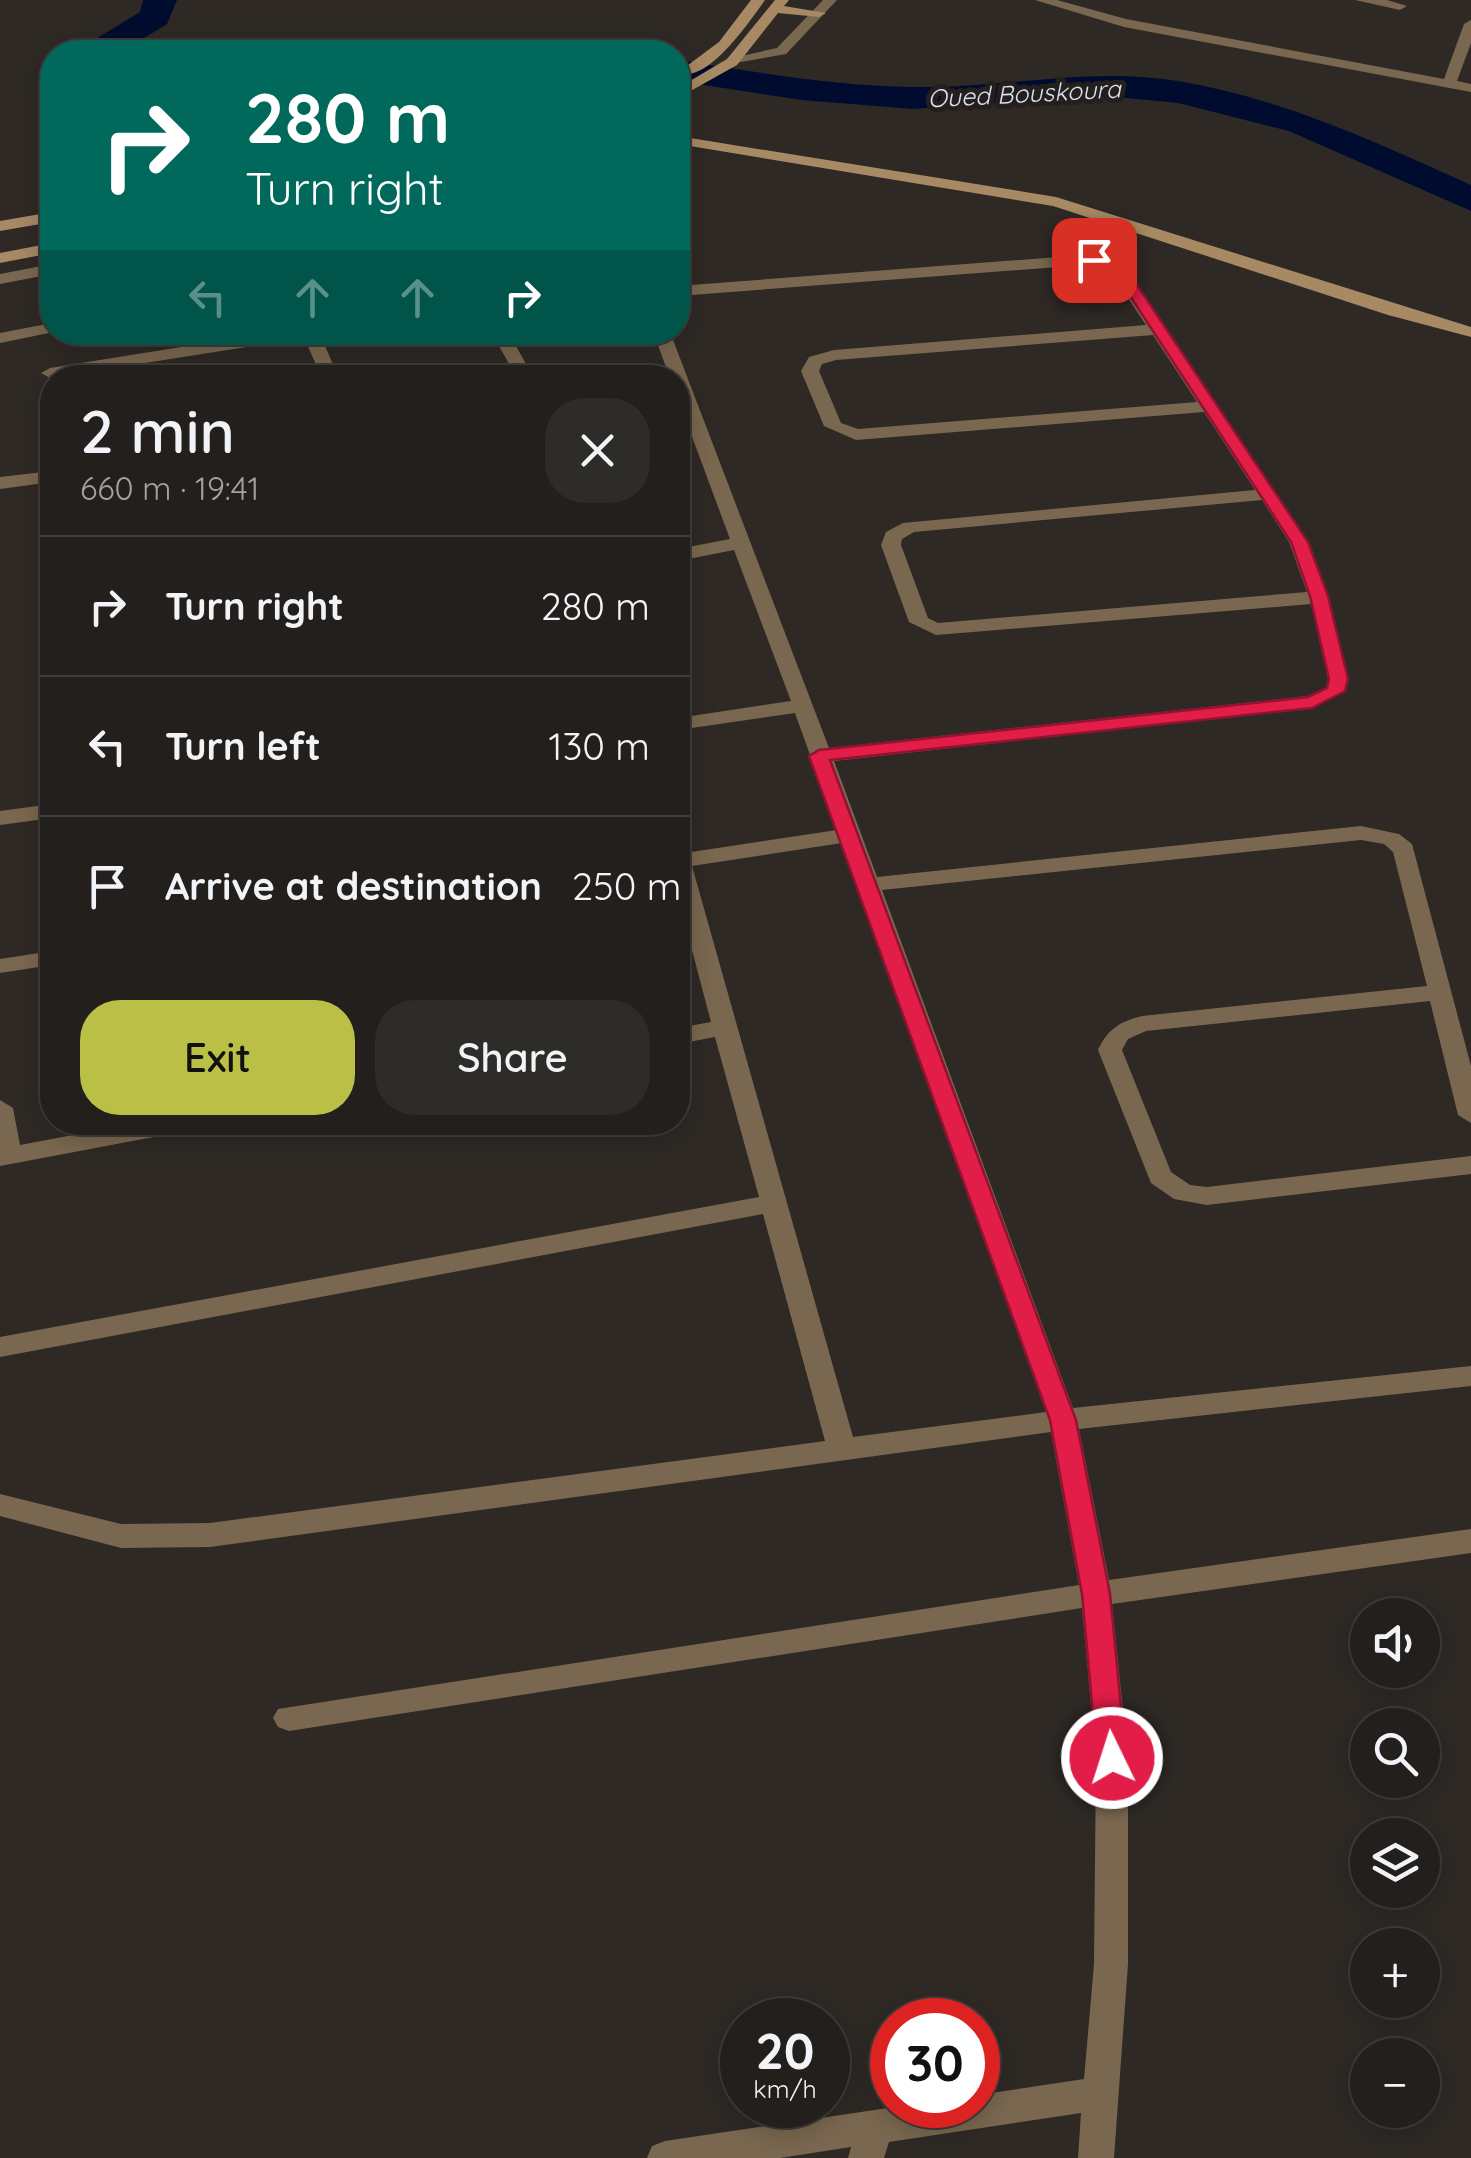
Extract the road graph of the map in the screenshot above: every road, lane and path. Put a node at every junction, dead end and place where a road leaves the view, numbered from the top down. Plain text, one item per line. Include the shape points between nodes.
1 (758, 0) edge
2 (830, 0) edge
3 (1042, 0) edge
4 (1362, 0) edge
5 (779, 4) edge
6 (1400, 6) dead end
7 (819, 13) junction
8 (1471, 24) edge
9 (735, 59) junction
10 (690, 73) edge
11 (690, 83) edge
12 (1449, 84) junction
13 (1471, 88) edge
14 (690, 142) edge
15 (40, 220) edge
16 (40, 226) edge
17 (0, 230) edge
18 (40, 239) edge
19 (0, 246) edge
20 (40, 250) edge
21 (0, 258) edge
22 (40, 271) edge
23 (0, 279) edge
24 (690, 290) edge
25 (1159, 329) junction
26 (1471, 332) edge
27 (0, 338) edge
28 (139, 345) edge
29 (47, 352) edge
30 (1211, 406) junction
31 (690, 408) edge
32 (40, 478) edge
33 (0, 483) edge
34 (1268, 494) junction
35 (742, 543) junction
36 (690, 552) edge
37 (1319, 596) junction
38 (803, 706) junction
39 (690, 722) edge
40 (819, 756) junction
41 (40, 813) edge
42 (0, 818) edge
43 (849, 836) junction
44 (690, 859) edge
45 (867, 885) junction
46 (690, 903) edge
47 (40, 960) edge
48 (0, 966) edge
49 (1440, 992) junction
50 (725, 1027) junction
51 (690, 1034) edge
52 (0, 1108) edge
53 (1471, 1115) edge
54 (120, 1135) edge
55 (5, 1156) edge
56 (1471, 1166) edge
57 (774, 1203) junction
58 (0, 1347) edge
59 (1471, 1376) edge
60 (1063, 1420) junction
61 (842, 1450) junction
62 (0, 1505) edge
63 (1471, 1541) edge
64 (1096, 1594) junction
65 (289, 1718) dead end
66 (1103, 2093) junction
67 (870, 2142) edge
68 (664, 2158) edge
69 (1096, 2158) edge

1 - 10 street via 724,45
2 - 7 street
3 - 12 street via 1124,23
4 - 6 street
5 - 7 street
5 - 9 street
7 - 9 street via 781,52
8 - 12 street
9 - 11 street
12 - 13 street
14 - 26 street via 1056,202
15 - 17 street
16 - 17 street
18 - 19 street
20 - 21 street
22 - 23 street
24 - 25 street via 1094,260 1120,270
25 - 30 street
25 - 30 street via 834,355 815,361 810,371 833,426 856,435
27 - 29 street
28 - 29 street
30 - 34 street
31 - 35 street
32 - 33 street
34 - 37 street via 1300,542
34 - 37 street via 910,527 893,536 891,545 919,622 936,629
35 - 36 street
35 - 38 street
37 - 40 street via 1339,685 1322,700
38 - 39 street
38 - 40 street
40 - 43 street
41 - 42 street
43 - 44 street
43 - 45 street
45 - 49 street via 1371,833 1404,849
45 - 60 street
46 - 50 street
47 - 48 street
49 - 53 street
49 - 56 street via 1142,1024 1118,1034 1110,1050 1160,1177 1183,1192 1207,1196
50 - 51 street
50 - 57 street
52 - 55 street
54 - 55 street
57 - 58 street
57 - 61 street
59 - 60 street
60 - 61 street
60 - 64 street
61 - 62 street via 180,1538 94,1532
63 - 64 street
64 - 65 street
64 - 66 street via 1114,1858
66 - 67 street
66 - 69 street
67 - 68 street

